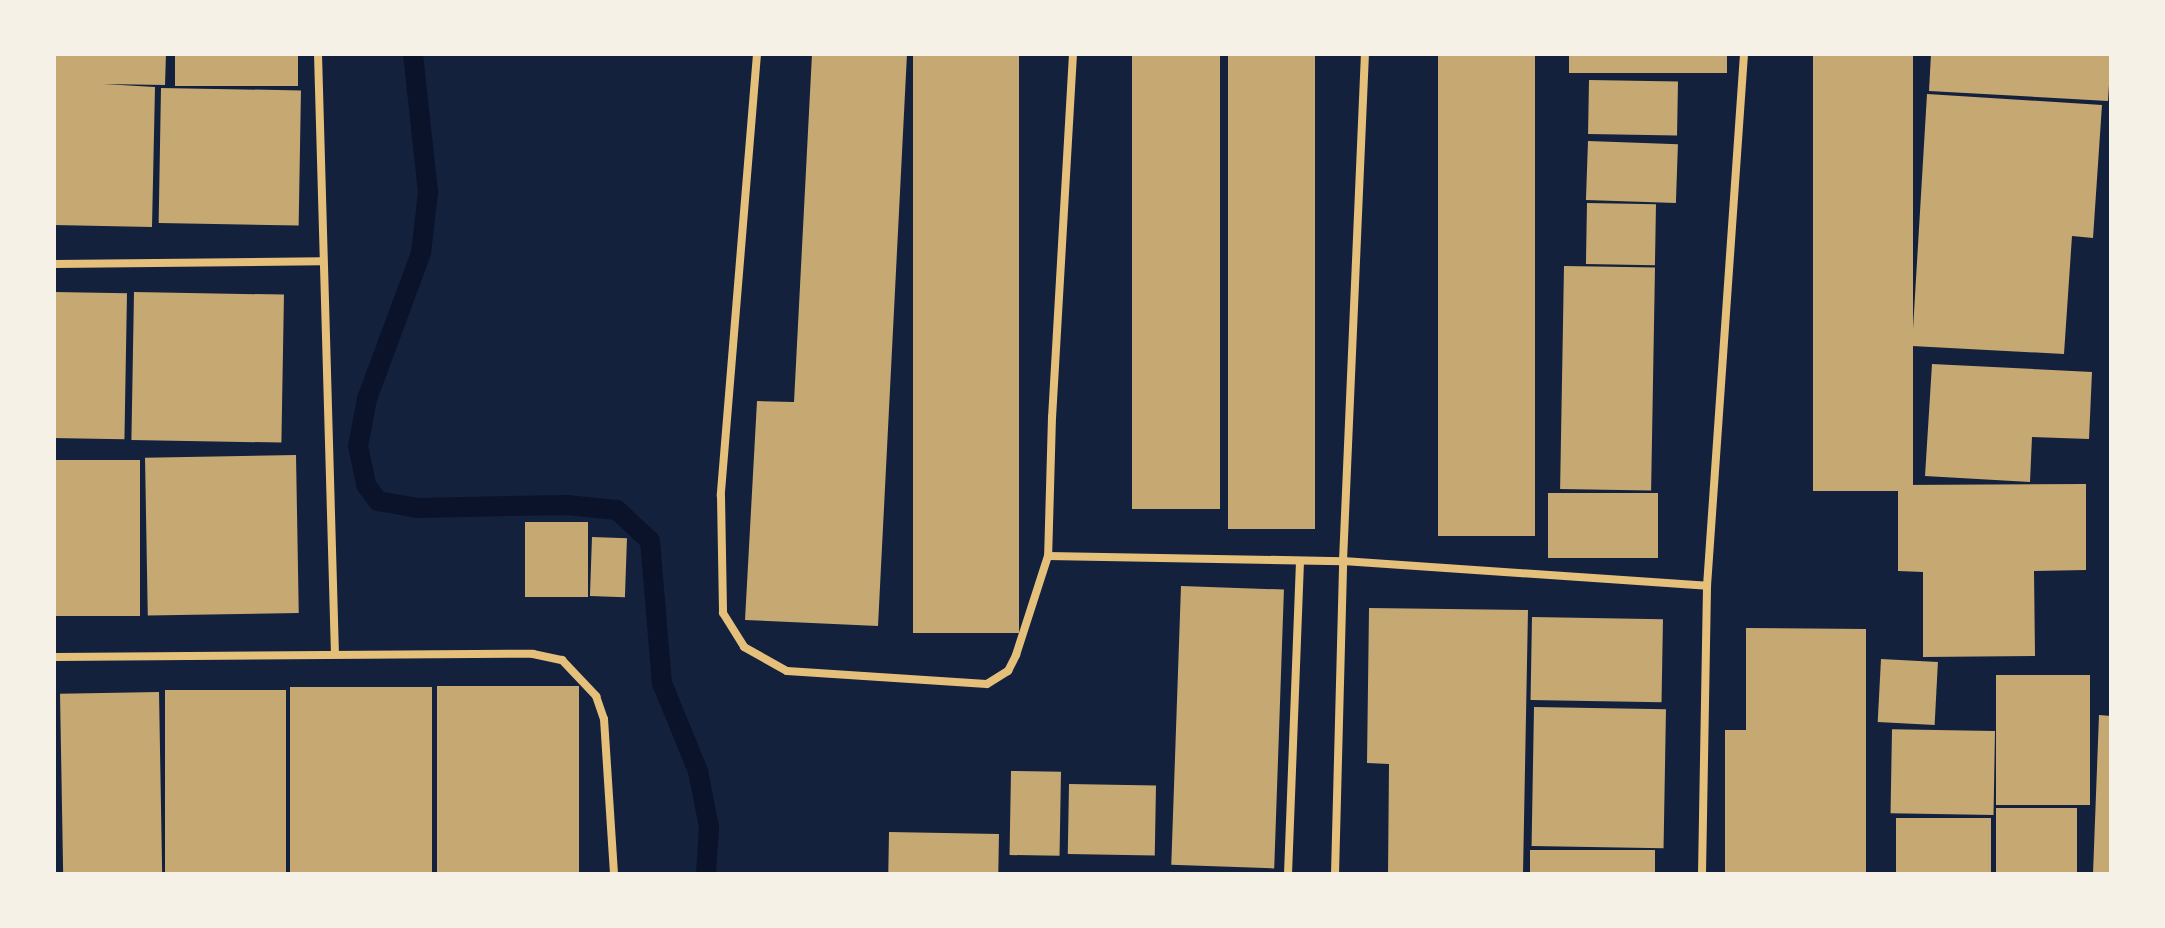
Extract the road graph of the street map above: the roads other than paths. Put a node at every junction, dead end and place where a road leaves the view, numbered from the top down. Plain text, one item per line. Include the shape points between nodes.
1 (318, 54) edge
2 (757, 54) edge
3 (1073, 54) edge
4 (1365, 54) edge
5 (1744, 54) edge
6 (321, 261) junction
7 (54, 264) edge
8 (1048, 556) junction
9 (1343, 561) junction
10 (1300, 562) junction
11 (1707, 586) junction
12 (335, 654) junction
13 (54, 657) edge
14 (614, 874) edge
15 (1288, 874) edge
16 (1335, 874) edge
17 (1702, 874) edge

1 - 6 street
2 - 8 street via 721,496 723,613 744,647 787,671 987,684 1008,671 1016,655
3 - 8 street
4 - 9 street
5 - 11 street
6 - 7 street
6 - 12 street
8 - 10 street
9 - 10 street
9 - 11 street
9 - 16 street
10 - 15 street
11 - 17 street
12 - 13 street
12 - 14 street via 533,654 562,660 596,696 604,719

